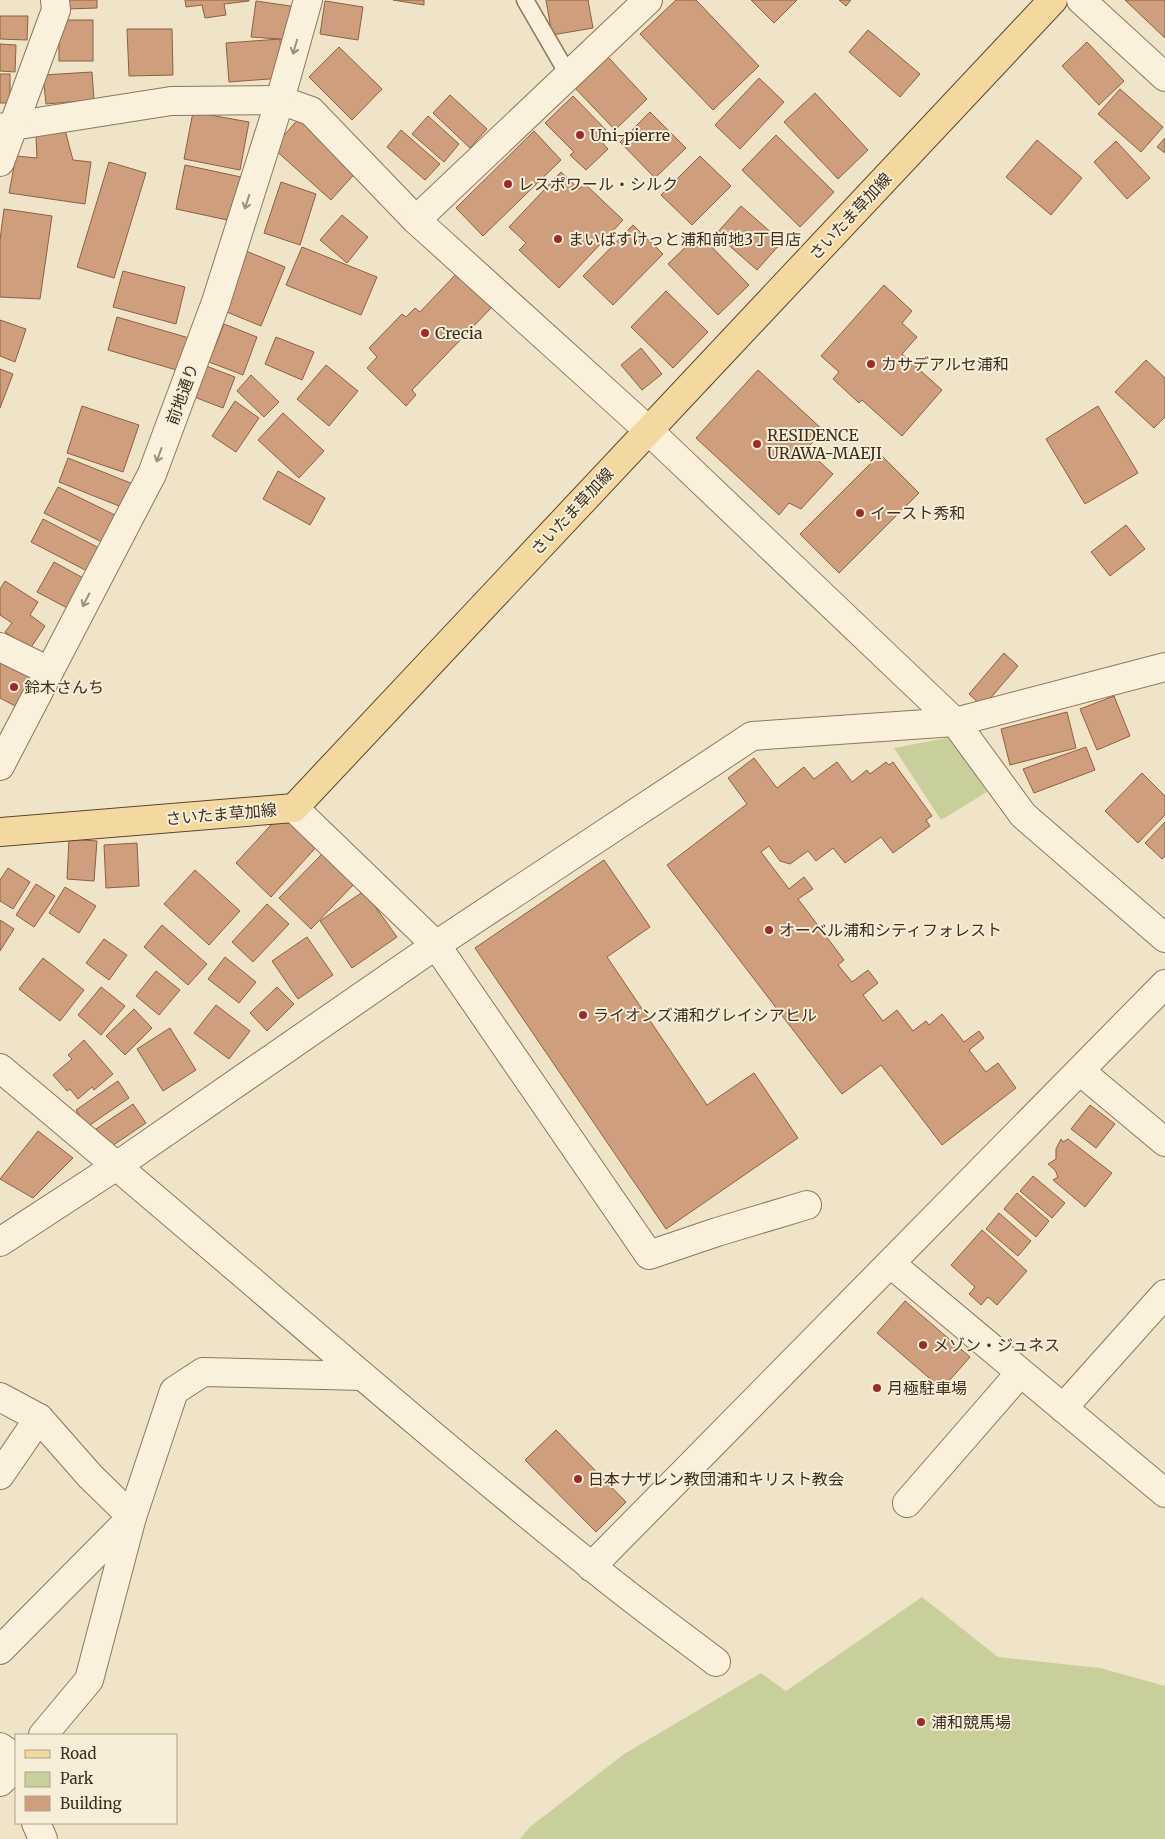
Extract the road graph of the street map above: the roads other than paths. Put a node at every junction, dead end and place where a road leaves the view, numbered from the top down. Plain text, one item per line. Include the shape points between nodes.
1 (55, 0) edge
2 (308, 0) edge
3 (525, 0) edge
4 (648, 0) edge
5 (1053, 0) edge
6 (1081, 0) edge
7 (624, 11) edge
8 (569, 76) junction
9 (1165, 77) edge
10 (280, 100) junction
11 (7, 127) edge
12 (0, 162) edge
13 (416, 220) junction
14 (648, 430) junction
15 (0, 647) edge
16 (1165, 667) edge
17 (50, 671) junction
18 (954, 722) junction
19 (0, 766) edge
20 (294, 808) junction
21 (0, 832) edge
22 (1165, 938) edge
23 (436, 945) junction
24 (1165, 984) edge
25 (0, 1068) edge
26 (1080, 1071) junction
27 (1165, 1142) edge
28 (118, 1165) junction
29 (807, 1205) dead end
30 (0, 1242) edge
31 (891, 1264) junction
32 (1165, 1294) edge
33 (1020, 1372) junction
34 (362, 1376) junction
35 (0, 1396) edge
36 (1063, 1408) junction
37 (39, 1418) junction
38 (0, 1475) edge
39 (1165, 1494) edge
40 (907, 1503) dead end
41 (132, 1517) junction
42 (591, 1566) junction
43 (0, 1650) edge
44 (716, 1662) dead end
45 (44, 1734) edge
46 (0, 1747) edge
47 (12, 1773) edge
48 (36, 1824) edge
49 (44, 1839) edge

1 - 11 street via 56,10
2 -> 10 street, 前地通り
3 - 8 lane
4 - 7 street
5 - 14 main road, さいたま草加線
6 - 9 street
7 - 8 street
8 - 13 street
10 - 11 street via 171,100
10 - 13 street via 311,111
10 -> 17 street, 前地通り via 216,302 152,474
11 - 12 street
13 - 14 street
14 - 18 street
14 - 20 main road, さいたま草加線
15 - 17 street
16 - 18 street
17 - 19 street, 前地通り
18 - 22 street via 1023,815
18 - 23 street via 752,736
20 - 21 main road, さいたま草加線
20 - 23 street
23 - 28 street
23 - 29 street via 649,1255
24 - 26 street
25 - 28 street
26 - 27 street
26 - 31 street
28 - 30 street
28 - 34 street
31 - 33 street
31 - 42 street
32 - 36 street
33 - 36 street
33 - 40 street
34 - 41 street via 203,1372 174,1391
34 - 42 street
35 - 37 street
36 - 39 street
37 - 38 street
37 - 41 street via 90,1476
41 - 43 street
41 - 45 street via 89,1680
42 - 44 street
46 - 47 street
48 - 49 street

